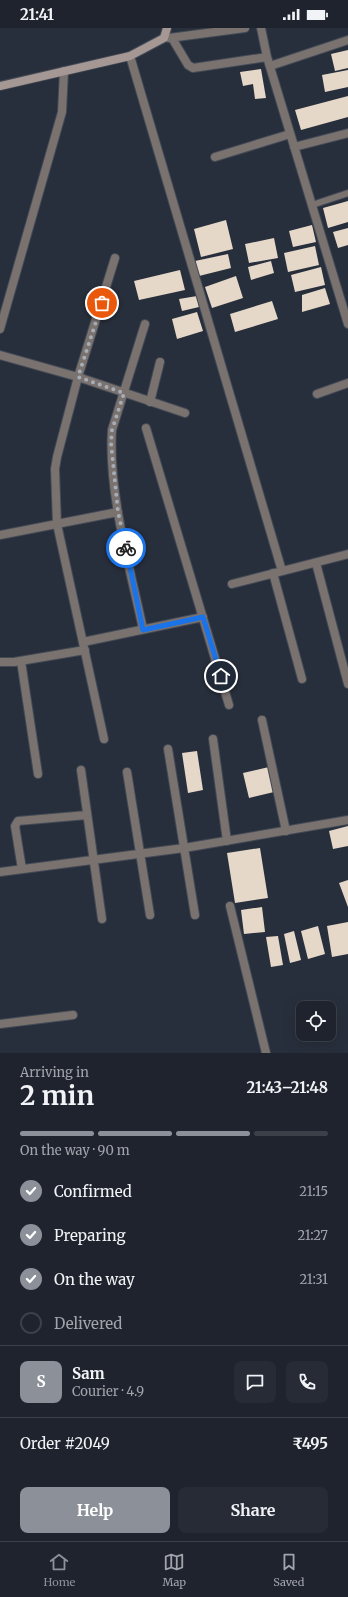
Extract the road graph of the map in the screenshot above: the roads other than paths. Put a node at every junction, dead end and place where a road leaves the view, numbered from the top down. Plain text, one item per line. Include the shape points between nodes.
1 (167, 28) edge
2 (245, 28) edge
3 (260, 28) edge
4 (168, 38) junction
5 (348, 40) edge
6 (130, 56) junction
7 (267, 56) junction
8 (270, 66) junction
9 (64, 71) junction
10 (0, 86) edge
11 (348, 133) edge
12 (290, 134) junction
13 (294, 147) junction
14 (215, 157) dead end
15 (348, 193) edge
16 (312, 204) junction
17 (115, 258) dead end
18 (145, 324) dead end
19 (348, 324) edge
20 (0, 329) edge
21 (0, 355) edge
22 (160, 362) dead end
23 (78, 377) junction
24 (348, 383) edge
25 (124, 393) junction
26 (317, 394) dead end
27 (150, 402) junction
28 (185, 413) dead end
29 (146, 428) dead end
30 (118, 512) junction
31 (57, 524) junction
32 (0, 535) edge
33 (348, 554) edge
34 (316, 563) junction
35 (282, 571) junction
36 (273, 573) junction
37 (232, 584) dead end
38 (203, 617) junction
39 (143, 630) junction
40 (84, 646) junction
41 (22, 661) junction
42 (0, 662) edge
43 (302, 679) dead end
44 (348, 684) edge
45 (230, 705) dead end
46 (262, 720) dead end
47 (104, 739) dead end
48 (213, 739) dead end
49 (168, 749) dead end
50 (81, 770) dead end
51 (127, 772) dead end
52 (38, 774) dead end
53 (87, 815) junction
54 (348, 820) edge
55 (286, 831) junction
56 (227, 841) junction
57 (184, 848) junction
58 (139, 854) junction
59 (94, 861) junction
60 (22, 869) junction
61 (0, 872) edge
62 (230, 906) dead end
63 (150, 915) dead end
64 (196, 915) dead end
65 (102, 919) dead end
66 (73, 1015) dead end
67 (0, 1024) edge
68 (266, 1053) edge

1 - 4 street
2 - 4 street
3 - 7 street
4 - 6 street
4 - 7 street via 193,68
5 - 8 street
6 - 9 street
6 - 35 street
7 - 8 street
8 - 12 street
9 - 10 street
9 - 20 street via 62,112
11 - 13 street
12 - 13 street
12 - 14 street
13 - 16 street
15 - 16 lane
16 - 19 street
17 - 23 street
18 - 25 street
21 - 23 street
22 - 27 street
23 - 25 street
23 - 31 street via 55,469
24 - 26 street
25 - 27 street
25 - 30 street via 112,430 111,443
27 - 28 street
29 - 38 street
30 - 31 street
30 - 39 street
31 - 32 street
31 - 40 street
33 - 34 street
34 - 35 street
34 - 44 street
35 - 36 street
36 - 37 street
36 - 43 street
38 - 39 street
38 - 45 street
39 - 40 street
40 - 41 street
40 - 47 street
41 - 42 street
41 - 52 street
46 - 55 street
48 - 56 street
49 - 57 street
50 - 53 street
51 - 58 street
53 - 59 street
53 - 60 street via 18,821 15,826
54 - 55 street
55 - 56 street
56 - 57 street
57 - 58 street
57 - 64 street
58 - 59 street
58 - 63 street
59 - 60 street
59 - 65 street
60 - 61 street
62 - 68 street
66 - 67 street

